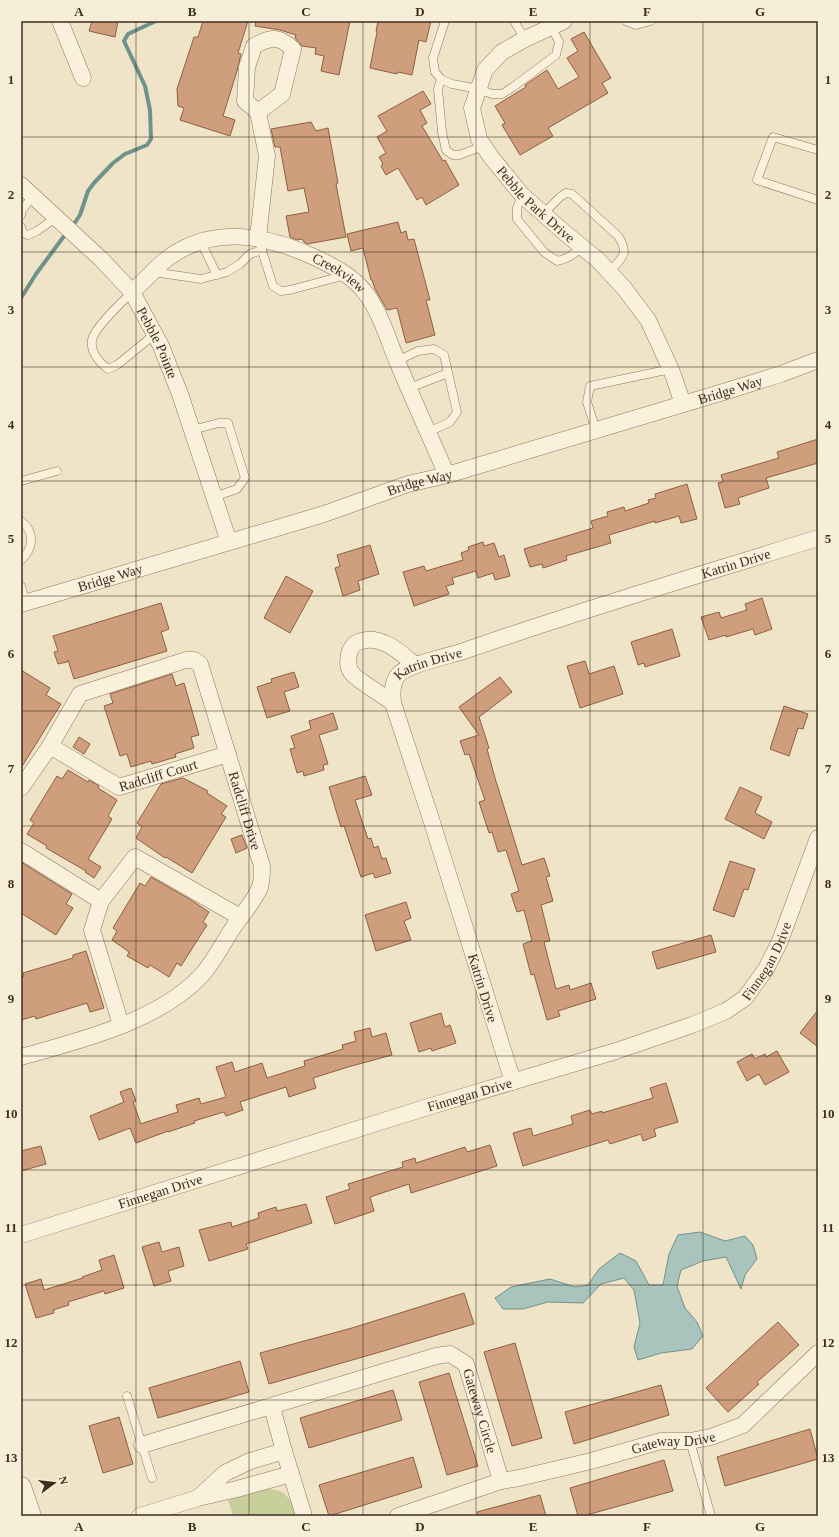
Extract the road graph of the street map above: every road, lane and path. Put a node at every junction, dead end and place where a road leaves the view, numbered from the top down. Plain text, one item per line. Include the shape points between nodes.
1 (60, 21) edge
2 (445, 21) edge
3 (514, 21) edge
4 (626, 21) edge
5 (651, 21) edge
6 (558, 24) edge
7 (525, 39) junction
8 (83, 78) dead end
9 (441, 80) junction
10 (479, 89) junction
11 (258, 112) dead end
12 (484, 146) junction
13 (818, 150) edge
14 (21, 184) edge
15 (522, 195) junction
16 (33, 196) junction
17 (818, 200) edge
18 (543, 214) junction
19 (21, 215) edge
20 (57, 217) junction
21 (21, 227) edge
22 (201, 242) junction
23 (260, 244) junction
24 (582, 246) junction
25 (153, 272) junction
26 (609, 272) junction
27 (346, 274) junction
28 (217, 275) junction
29 (132, 292) junction
30 (155, 334) junction
31 (818, 360) edge
32 (397, 361) junction
33 (670, 369) junction
34 (448, 373) junction
35 (409, 388) junction
36 (683, 404) junction
37 (192, 430) junction
38 (596, 430) junction
39 (428, 432) junction
40 (57, 471) dead end
41 (447, 475) junction
42 (21, 481) edge
43 (214, 497) junction
44 (21, 521) edge
45 (818, 538) edge
46 (229, 542) junction
47 (21, 560) edge
48 (21, 586) edge
49 (23, 603) edge
50 (415, 665) junction
51 (393, 703) junction
52 (50, 746) junction
53 (228, 754) junction
54 (21, 788) edge
55 (818, 838) edge
56 (21, 851) edge
57 (101, 901) junction
58 (240, 917) junction
59 (121, 1025) junction
60 (21, 1057) edge
61 (513, 1082) junction
62 (21, 1235) edge
63 (818, 1353) edge
64 (127, 1396) dead end
65 (272, 1407) junction
66 (690, 1441) junction
67 (142, 1445) junction
68 (284, 1451) junction
69 (291, 1474) junction
70 (152, 1478) dead end
71 (501, 1481) junction
72 (21, 1487) edge
73 (198, 1498) junction
74 (31, 1516) edge
75 (140, 1516) edge
76 (304, 1516) edge
77 (398, 1516) edge
78 (711, 1516) edge

1 - 8 street
2 - 9 lane via 433,58 435,72
3 - 7 lane
4 - 5 lane via 636,25
6 - 7 street, Pebble Park Drive
6 - 10 lane via 559,42 556,55 502,94 492,94
7 - 10 street, Pebble Park Drive via 502,52 485,70
9 - 10 lane
9 - 12 lane via 438,89 446,150 453,155 459,155
10 - 12 street, Pebble Park Drive via 472,108
11 - 23 street via 267,156
12 - 15 street, Pebble Park Drive
13 - 17 lane via 773,137 758,180
14 - 16 street, Pebble Pointe
15 - 18 street, Pebble Park Drive
15 - 24 lane via 517,208 517,219 544,252 557,261 574,254
16 - 19 lane
16 - 20 street, Pebble Pointe
18 - 24 street, Pebble Park Drive
18 - 26 lane via 560,197 566,193 572,194 623,243 625,251 622,258
20 - 21 lane via 28,235 23,233
20 - 29 street, Pebble Pointe
22 - 23 street, Creekview via 236,236
22 - 25 street, Creekview via 180,251
22 - 28 lane
23 - 27 street, Creekview via 293,248
23 - 27 lane via 273,286 281,291
23 - 28 lane via 240,264
24 - 26 street, Pebble Park Drive
25 - 28 lane via 201,279
25 - 29 street, Creekview
26 - 33 street, Pebble Park Drive via 648,320
27 - 32 street, Creekview via 367,295
29 - 30 street, Pebble Pointe
29 - 30 lane via 103,323 92,340 93,352 98,361 108,369 117,365
30 - 37 street, Pebble Pointe
31 - 36 street, Bridge Way
32 - 34 lane via 418,351 434,349 444,355
32 - 35 street, Creekview
33 - 36 street, Pebble Park Drive
33 - 38 lane via 590,386 587,402
34 - 35 lane
34 - 39 lane via 457,412 450,422
35 - 39 street, Creekview
36 - 38 street, Bridge Way
37 - 43 street, Pebble Pointe
37 - 43 lane via 228,423 245,478 237,490
38 - 41 street, Bridge Way
39 - 41 street, Creekview
40 - 42 lane
41 - 46 street, Bridge Way via 408,484 324,514
43 - 46 street, Pebble Pointe
44 - 47 lane via 27,527 31,541 30,548
45 - 50 street, Katrin Drive
46 - 49 street, Bridge Way
48 - 49 lane
50 - 51 street, Katrin Drive via 399,674 392,692
50 - 51 street via 400,652 375,640 355,643 350,651 348,662 351,672
51 - 61 street, Katrin Drive
52 - 53 street, Radcliff Court via 119,787
52 - 53 street, Radcliff Drive via 80,694 186,660 194,660 200,664
52 - 54 street
53 - 58 street, Radcliff Drive via 262,866 260,886
55 - 61 street, Finnegan Drive via 780,941 766,969 745,998 726,1011 692,1025
56 - 57 street
57 - 58 street via 135,857
57 - 59 street via 92,930
58 - 59 street, Radcliff Drive via 203,974 188,988 155,1011
59 - 60 street, Radcliff Drive via 75,1042
61 - 62 street, Finnegan Drive
63 - 66 street, Gateway Drive via 743,1425 711,1437
64 - 67 lane
65 - 67 street, Gateway Circle
65 - 68 street
65 - 71 street, Gateway Circle via 403,1365 450,1354 466,1364
66 - 71 street, Gateway Drive via 661,1441 590,1462
66 - 78 lane
67 - 70 lane
68 - 69 street
68 - 73 street via 250,1461 225,1473
69 - 73 street
69 - 76 street
71 - 77 street
72 - 74 street
73 - 75 street

